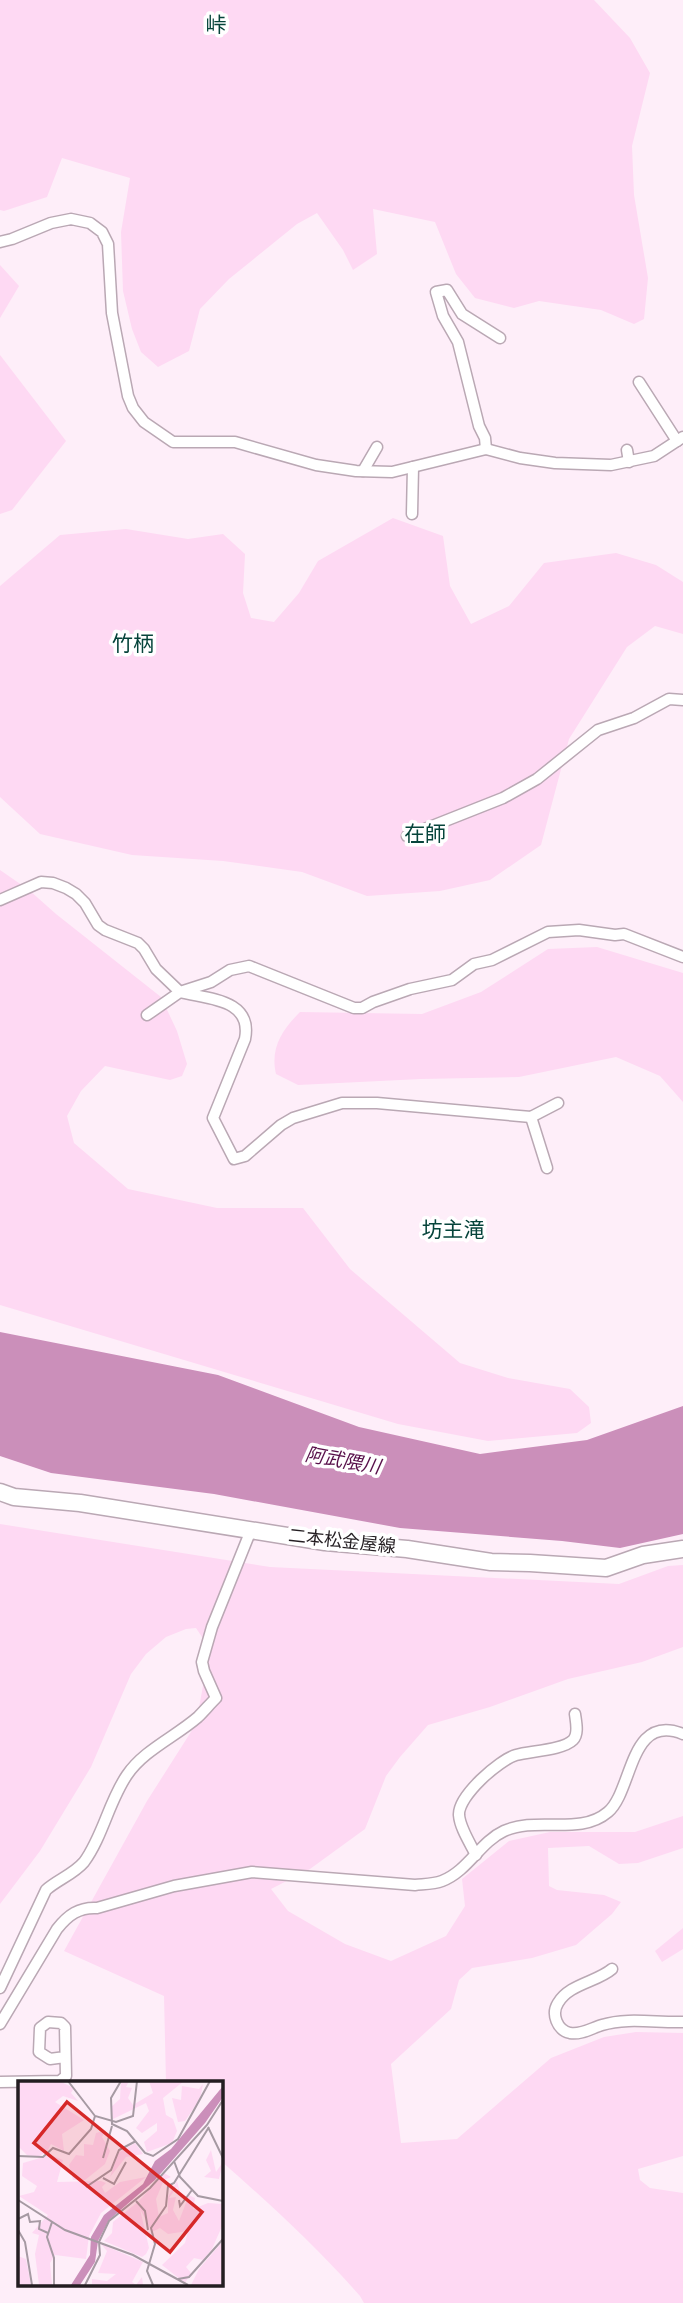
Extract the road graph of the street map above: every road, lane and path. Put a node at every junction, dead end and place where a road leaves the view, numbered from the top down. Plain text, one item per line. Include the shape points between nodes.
1 (0, 242) edge
2 (500, 338) dead end
3 (639, 382) dead end
4 (680, 439) edge
5 (377, 447) dead end
6 (486, 449) junction
7 (627, 450) dead end
8 (629, 462) junction
9 (413, 467) junction
10 (363, 471) junction
11 (412, 514) dead end
12 (683, 700) edge
13 (407, 836) dead end
14 (0, 900) edge
15 (683, 957) edge
16 (180, 992) junction
17 (147, 1015) dead end
18 (558, 1103) dead end
19 (531, 1117) junction
20 (547, 1168) dead end
21 (0, 1492) edge
22 (251, 1530) junction
23 (683, 1549) edge
24 (575, 1714) dead end
25 (683, 1734) edge
26 (476, 1855) junction
27 (612, 1969) dead end
28 (0, 1988) edge
29 (683, 2022) edge
30 (0, 2024) edge
31 (65, 2057) dead end
32 (60, 2081) edge
33 (0, 2082) edge
34 (18, 2082) edge

1 - 10 street via 71,219 90,223 102,232 108,244 113,313 128,396 133,408 163,437 173,442 235,442 338,470
2 - 6 street via 462,314 447,290 436,292 458,342
3 - 4 street
4 - 8 street via 654,456
5 - 10 street
6 - 8 street via 555,463
6 - 9 street
7 - 8 street
9 - 10 street
9 - 11 street
12 - 13 street via 669,699 598,730 537,779 503,799
14 - 16 street via 41,882 66,888 85,902 98,925 138,943
15 - 16 street via 624,934 557,930 474,964 452,980 410,989 362,1008 342,1005 249,966
16 - 17 street
16 - 19 street via 232,1006 247,1028 213,1118 233,1159 245,1156 293,1118 342,1103 377,1102
18 - 19 street
19 - 20 street
21 - 22 main road, 二本松金屋線
22 - 23 main road, 二本松金屋線 via 491,1562 606,1569 643,1555
22 - 28 street via 202,1662 216,1698 128,1774 83,1864 46,1890
24 - 26 street via 572,1741 513,1756 461,1802 461,1825
25 - 26 street via 661,1731 648,1738 637,1752 616,1802 596,1820 518,1826 496,1836
26 - 30 street via 452,1875 429,1884 251,1872 85,1907 57,1929
27 - 29 street via 577,1987 556,2005 560,2029 580,2033 605,2024
31 - 32 street via 66,2076
33 - 34 street

